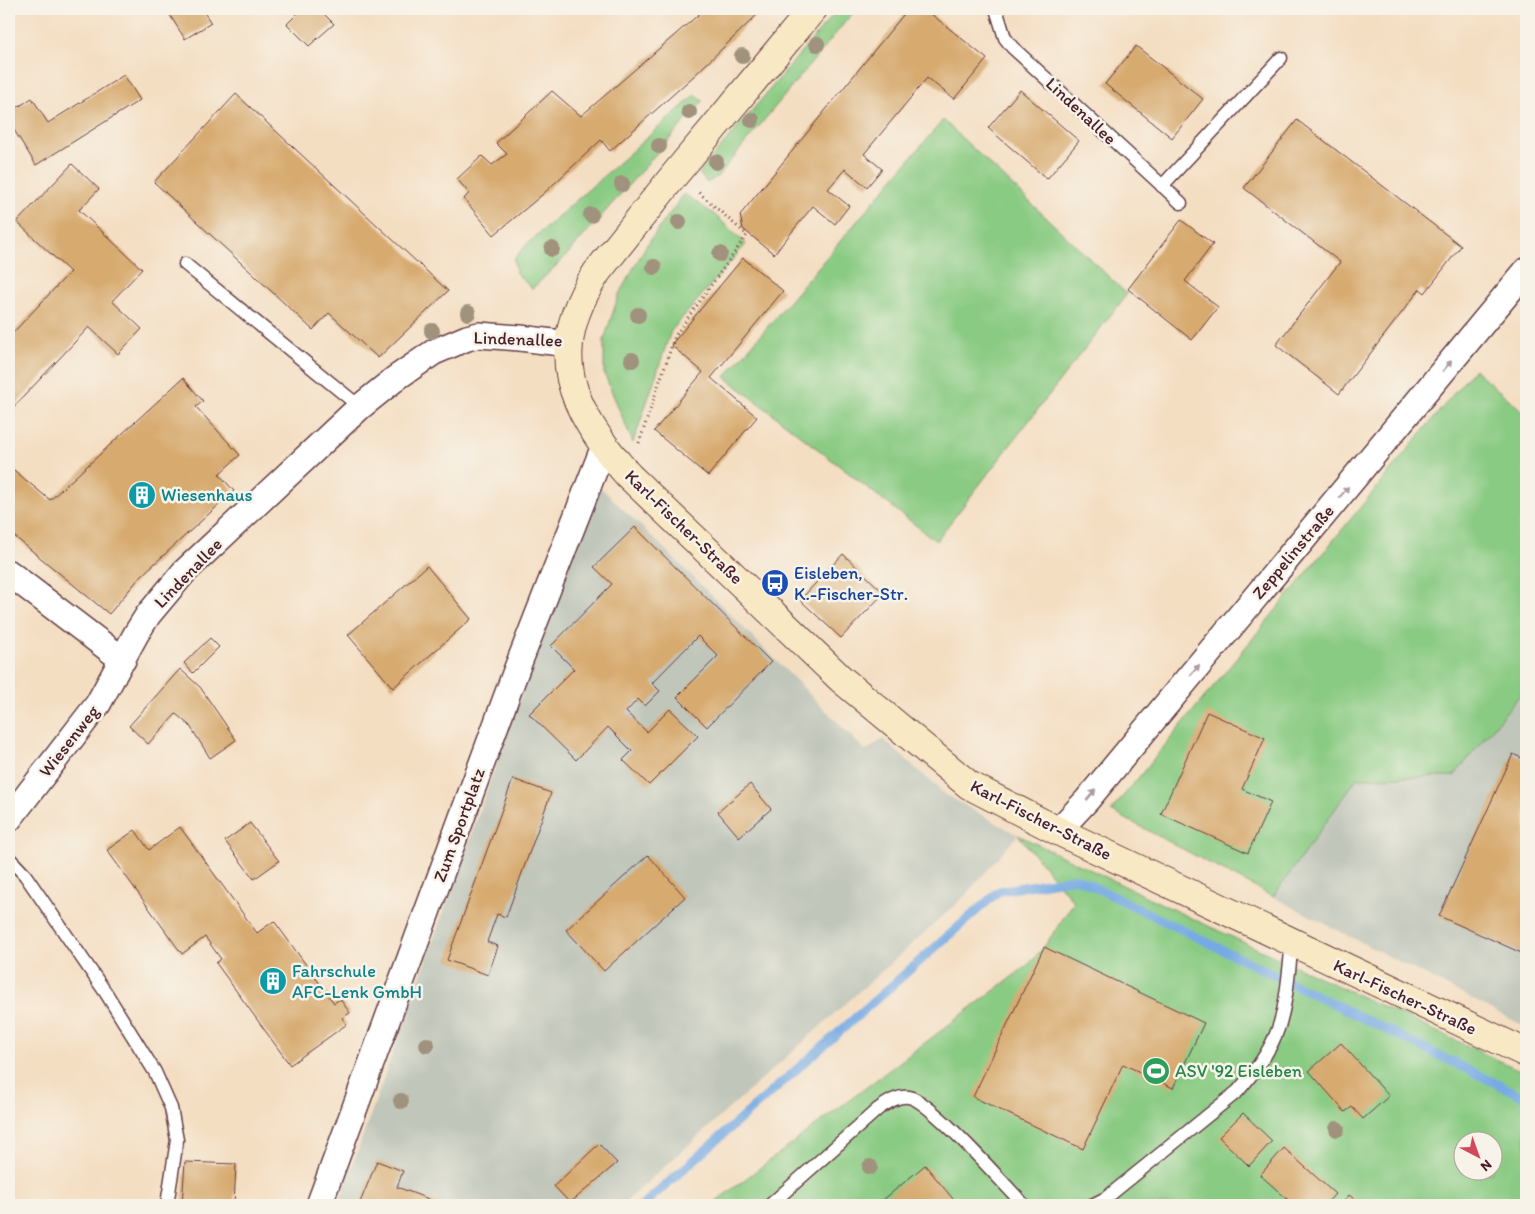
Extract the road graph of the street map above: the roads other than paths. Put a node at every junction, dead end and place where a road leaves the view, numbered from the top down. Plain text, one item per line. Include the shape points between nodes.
1 (813, 9) edge
2 (996, 9) edge
3 (1281, 58) dead end
4 (1162, 186) junction
5 (1181, 203) dead end
6 (185, 264) dead end
7 (1526, 271) edge
8 (569, 344) junction
9 (360, 407) junction
10 (604, 446) junction
11 (9, 573) edge
12 (123, 660) junction
13 (9, 819) edge
14 (1058, 831) junction
15 (9, 858) edge
16 (1291, 955) junction
17 (1526, 1053) edge
18 (167, 1205) edge
19 (319, 1205) edge
20 (770, 1205) edge
21 (1024, 1205) edge
22 (1092, 1205) edge

1 - 8 street, Lindenallee via 597,272 575,314
2 - 4 lane, Lindenallee via 1005,38 1012,47
3 - 4 lane
4 - 5 lane, Lindenallee
6 - 9 lane
14 -> 7 street, Zeppelinstraße via 1100,785
8 - 9 street, Lindenallee via 479,335 467,338 434,352
8 - 10 street, Karl-Fischer-Straße via 572,382 579,405
9 - 12 street, Lindenallee via 184,572 148,615
10 - 14 street, Karl-Fischer-Straße via 628,475 841,679 969,785
10 - 19 street, Zum Sportplatz via 514,677
11 - 12 street
12 - 13 street, Wiesenweg via 98,704
14 - 16 street, Karl-Fischer-Straße
15 - 18 lane via 25,875 106,993 155,1072 172,1108 177,1140
16 - 17 street, Karl-Fischer-Straße
16 - 22 lane via 1282,1017 1254,1073 1238,1091 1106,1198
20 - 21 lane via 878,1109 894,1099 909,1097 935,1113

